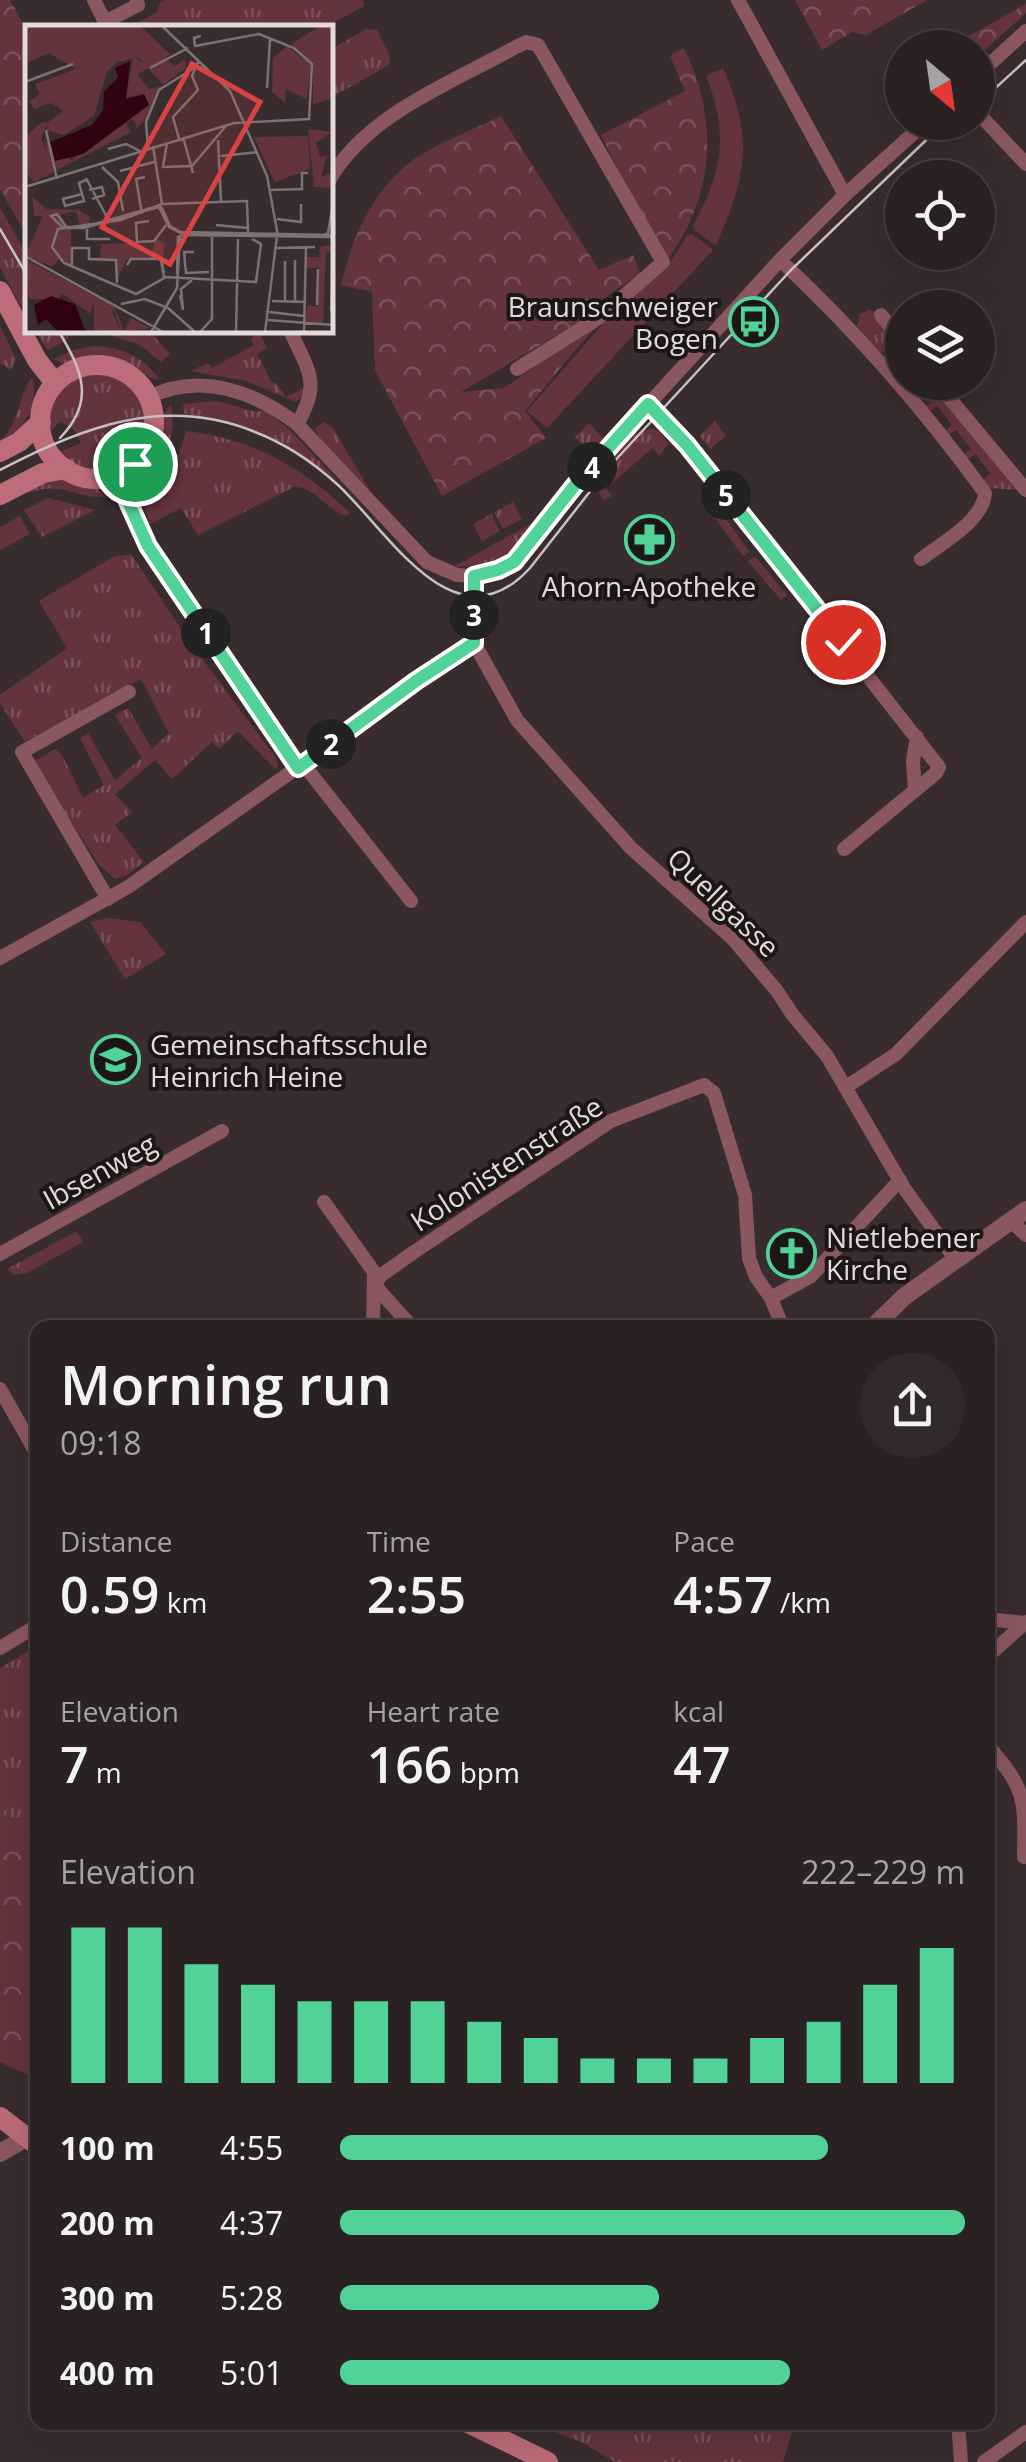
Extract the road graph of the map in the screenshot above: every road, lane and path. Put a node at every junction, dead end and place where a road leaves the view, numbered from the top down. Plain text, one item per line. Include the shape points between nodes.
1 (94, 0) edge
2 (738, 0) edge
3 (141, 2) edge
4 (107, 25) edge
5 (1026, 31) edge
6 (995, 60) edge
7 (995, 131) edge
8 (906, 140) edge
9 (1026, 164) edge
10 (332, 176) edge
11 (845, 195) junction
12 (780, 260) junction
13 (0, 290) edge
14 (882, 315) dead end
15 (885, 319) edge
16 (291, 332) edge
17 (517, 369) dead end
18 (55, 383) junction
19 (148, 397) junction
20 (951, 400) edge
21 (648, 404) junction
22 (40, 422) junction
23 (297, 424) junction
24 (0, 452) edge
25 (67, 469) junction
26 (116, 475) junction
27 (1026, 490) edge
28 (0, 495) edge
29 (921, 559) dead end
30 (474, 576) junction
31 (474, 643) junction
32 (128, 692) dead end
33 (917, 737) junction
34 (301, 766) junction
35 (915, 790) junction
36 (844, 849) dead end
37 (108, 899) junction
38 (411, 901) dead end
39 (1026, 922) edge
40 (0, 958) edge
41 (846, 1087) junction
42 (222, 1130) dead end
43 (902, 1184) junction
44 (324, 1202) dead end
45 (1021, 1223) edge
46 (0, 1254) edge
47 (956, 1260) junction
48 (375, 1286) junction
49 (771, 1298) junction
50 (374, 1320) edge
51 (406, 1320) edge
52 (779, 1320) edge
53 (880, 1320) edge
54 (0, 1389) edge
55 (30, 1442) edge
56 (995, 1620) edge
57 (1025, 1622) edge
58 (30, 1630) edge
59 (0, 1648) edge
60 (995, 1650) edge
61 (995, 1754) edge
62 (1024, 1856) edge
63 (0, 2117) edge
64 (30, 2136) edge
65 (30, 2140) edge
66 (0, 2153) edge
67 (482, 2430) edge
68 (959, 2430) edge
69 (1026, 2432) edge
70 (548, 2462) edge
71 (961, 2462) edge
72 (984, 2462) edge

1 - 4 street
2 - 11 street
3 - 4 street
5 - 6 street
7 - 9 street
8 - 11 street
10 - 17 street via 393,116 526,42 538,45 662,262 600,316
11 - 12 street
12 - 21 street
12 - 29 street via 888,370 985,493 975,516
13 - 18 main road
14 - 15 street
16 - 23 street via 311,379 312,399
18 - 19 main road via 78,368 108,366 129,374
18 - 22 main road
19 - 23 street via 208,385 238,391
19 - 26 main road via 151,440 140,459
20 - 27 street
21 - 30 street via 514,562
21 - 33 street
22 - 24 main road
22 - 25 main road via 46,446
23 - 30 street via 427,562
25 - 26 main road via 94,478
25 - 28 main road
26 - 34 street via 148,546
30 - 31 street
31 - 34 street
31 - 41 street, Quellgasse via 517,720 630,848 733,939
32 - 37 street via 22,752
33 - 35 street
33 - 35 street via 940,766
34 - 37 street
34 - 38 street
35 - 36 street
37 - 40 street
39 - 41 street via 896,1054
41 - 43 street, Quellgasse
42 - 46 street, Ibsenweg
43 - 47 street, Quellgasse
43 - 49 street via 811,1276
44 - 48 street via 374,1272
45 - 47 street
47 - 53 street
48 - 49 street, Kolonistenstraße via 414,1252 611,1121 704,1084 714,1092 744,1195 750,1258
48 - 50 street
48 - 51 street
49 - 52 street
54 - 55 street
56 - 57 street
57 - 60 street
58 - 59 street
61 - 62 street via 1022,1791
63 - 64 main road
65 - 66 street
67 - 70 main road
68 - 71 street
69 - 72 street

